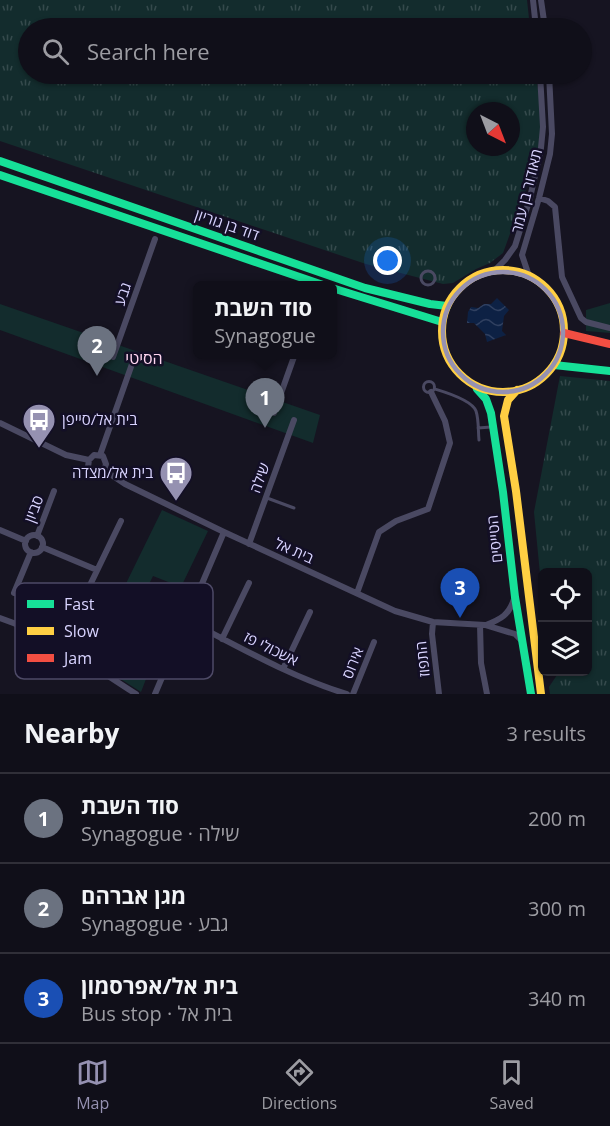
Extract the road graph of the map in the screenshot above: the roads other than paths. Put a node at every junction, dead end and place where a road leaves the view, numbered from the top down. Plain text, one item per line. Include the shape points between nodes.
1 (533, 0) edge
2 (541, 0) edge
3 (535, 18) edge
4 (544, 18) edge
5 (541, 84) edge
6 (550, 84) edge
7 (0, 161) edge
8 (0, 175) edge
9 (539, 198) junction
10 (155, 239) dead end
11 (494, 271) junction
12 (529, 276) junction
13 (314, 281) edge
14 (429, 285) joint
15 (337, 289) edge
16 (447, 306) junction
17 (442, 322) junction
18 (610, 328) edge
19 (564, 333) junction
20 (610, 344) edge
21 (113, 357) dead end
22 (293, 359) edge
23 (132, 364) dead end
24 (554, 365) junction
25 (610, 371) edge
26 (474, 386) junction
27 (433, 390) joint
28 (518, 390) junction
29 (274, 413) dead end
30 (294, 420) dead end
31 (0, 423) edge
32 (493, 427) junction
33 (478, 428) junction
34 (479, 440) dead end
35 (100, 455) junction
36 (88, 460) junction
37 (104, 470) junction
38 (54, 491) dead end
39 (266, 497) junction
40 (294, 508) dead end
41 (121, 521) dead end
42 (0, 530) edge
43 (224, 532) junction
44 (37, 536) junction
45 (26, 541) junction
46 (249, 544) junction
47 (42, 547) junction
48 (31, 552) junction
49 (97, 570) junction
50 (18, 583) edge
51 (91, 583) edge
52 (203, 583) edge
53 (249, 583) dead end
54 (357, 593) junction
55 (515, 597) junction
56 (310, 612) dead end
57 (0, 618) edge
58 (433, 622) junction
59 (15, 624) edge
60 (482, 625) junction
61 (213, 634) edge
62 (222, 639) junction
63 (522, 641) junction
64 (374, 642) dead end
65 (283, 669) junction
66 (113, 679) edge
67 (161, 679) edge
68 (319, 685) junction
69 (136, 694) edge
70 (155, 694) edge
71 (315, 694) edge
72 (348, 694) edge
73 (353, 694) edge
74 (439, 694) edge
75 (487, 694) edge
76 (531, 694) edge
77 (541, 694) edge

1 - 3 street
2 - 4 street
5 - 11 street, תאודור בן עמר via 543,127 530,198 514,246
6 - 9 street, תאודור בן עמר via 552,134
7 - 16 main road, דוד בן גוריון via 365,288
8 - 13 main road, דוד בן גוריון
9 - 12 street, תאודור בן עמר via 522,255
9 - 18 street via 555,207 562,277 581,318
10 - 21 street, גבע
11 - 12 main road
11 - 16 main road via 482,273 461,286
12 - 19 main road via 555,299
14 - 14 lane via 435,276 426,270 420,279
15 - 17 main road
16 - 17 main road
17 - 26 main road via 442,341 450,363
19 - 20 main road
19 - 24 main road
22 - 29 street
23 - 35 street
24 - 25 main road
24 - 28 main road via 534,384
26 - 28 main road via 488,391
26 - 32 main road, הטייסים via 486,399
27 - 33 lane via 451,394 472,406
27 - 54 street via 450,443 428,509 379,532
28 - 77 main road, הטייסים via 508,400 504,416
30 - 39 street, שילה
31 - 36 street via 66,455
32 - 33 lane
32 - 55 main road, הטייסים
33 - 34 lane
35 - 36 street
35 - 37 street via 106,461
36 - 37 street via 92,471
37 - 43 street, בית אל
38 - 44 street, סביון
39 - 40 lane
39 - 46 street, שילה
41 - 49 street
42 - 45 street
43 - 46 street, בית אל
43 - 52 street
44 - 45 street
44 - 47 street
45 - 48 street
46 - 54 street, בית אל
47 - 48 street
47 - 49 street
48 - 50 street
49 - 51 street
53 - 62 street
54 - 58 street, בית אל
55 - 60 street via 501,619
55 - 63 main road, הטייסים
56 - 65 street
57 - 59 street
58 - 60 street, בית אל
58 - 74 street, התפוז
60 - 63 street, בית אל via 515,634
60 - 75 street via 481,663
61 - 62 street, אשכולי פז
62 - 65 street, אשכולי פז
63 - 76 main road, הטייסים
64 - 73 street, אירוס
65 - 68 street, אשכולי פז
66 - 69 street
67 - 70 street
68 - 71 street
68 - 72 street, אשכולי פז

